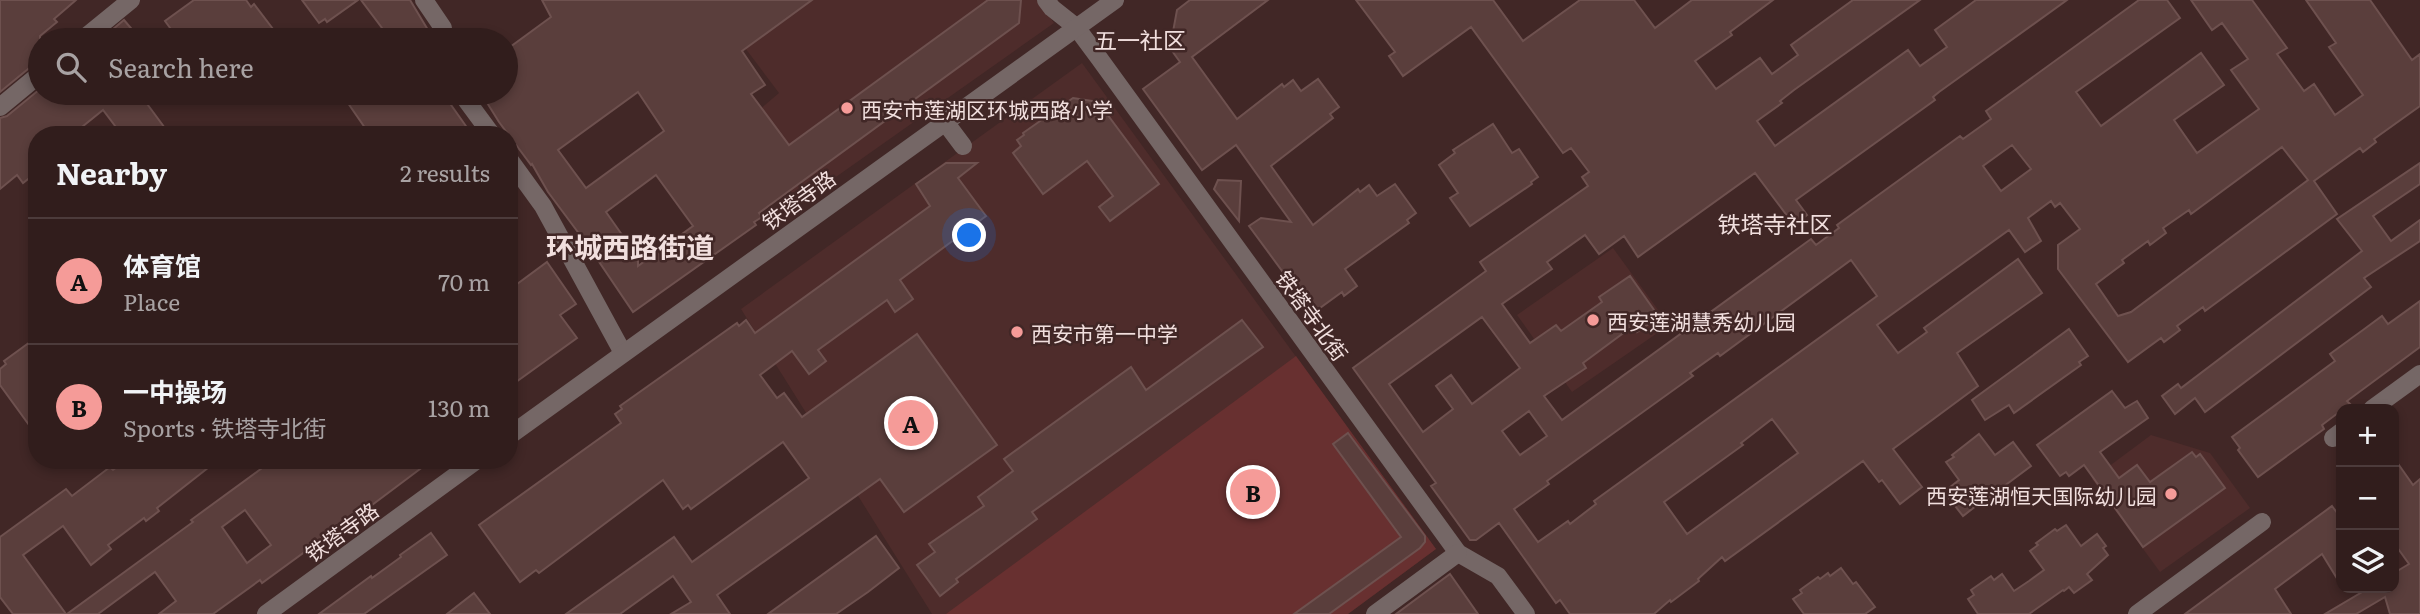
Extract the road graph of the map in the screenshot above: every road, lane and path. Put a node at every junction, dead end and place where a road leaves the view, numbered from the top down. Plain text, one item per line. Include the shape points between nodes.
1 (131, 0) edge
2 (424, 0) edge
3 (1046, 0) edge
4 (1115, 0) edge
5 (1076, 27) junction
6 (97, 28) edge
7 (443, 28) edge
8 (28, 84) edge
9 (470, 105) edge
10 (0, 107) edge
11 (945, 122) junction
12 (485, 126) edge
13 (963, 146) dead end
14 (518, 171) edge
15 (623, 353) junction
16 (2420, 374) edge
17 (2379, 404) edge
18 (518, 429) edge
19 (465, 469) edge
20 (2262, 522) dead end
21 (1458, 553) junction
22 (266, 614) edge
23 (1375, 614) edge
24 (1526, 614) edge
25 (2137, 614) edge

1 - 6 street
2 - 7 street
3 - 5 street, 铁塔寺北街
4 - 5 street, 铁塔寺路
5 - 11 street, 铁塔寺路
5 - 21 street, 铁塔寺北街
8 - 10 street
9 - 12 street
11 - 13 street
11 - 15 street, 铁塔寺路
14 - 15 street via 543,206
15 - 18 street, 铁塔寺路
16 - 17 street
19 - 22 street, 铁塔寺路
20 - 25 street
21 - 23 street
21 - 24 street, 铁塔寺北街 via 1498,576

